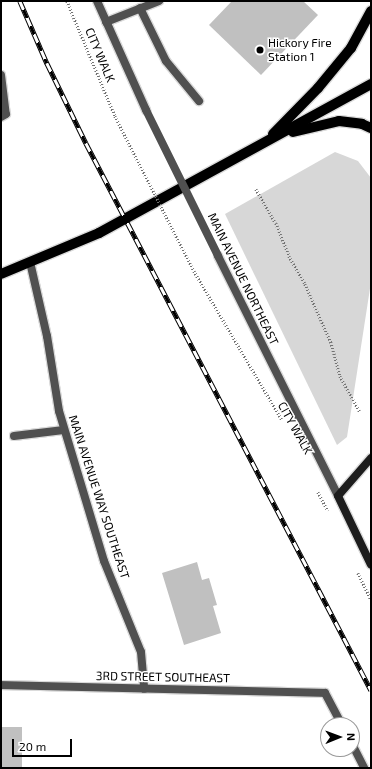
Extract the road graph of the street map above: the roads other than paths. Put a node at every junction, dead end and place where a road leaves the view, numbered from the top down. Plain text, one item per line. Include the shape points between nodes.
1 (97, 1) edge
2 (159, 1) edge
3 (140, 8) junction
4 (371, 11) edge
5 (106, 22) junction
6 (1, 75) edge
7 (371, 84) edge
8 (199, 101) dead end
9 (1, 117) edge
10 (371, 128) edge
11 (264, 142) junction
12 (30, 262) junction
13 (1, 274) edge
14 (64, 430) junction
15 (14, 436) dead end
16 (371, 458) edge
17 (338, 496) junction
18 (371, 565) edge
19 (1, 685) edge
20 (144, 689) junction
21 (338, 717) edge
22 (358, 757) edge
23 (364, 768) edge

1 - 5 street, MAIN AVENUE NORTHEAST
2 - 3 street
3 - 5 street
3 - 8 street via 166,60
4 - 11 main road via 351,48 318,88
5 - 17 street, MAIN AVENUE NORTHEAST, bridge via 146,110
6 - 9 street via 6,114
7 - 11 main road
10 - 11 main road via 339,121 308,127
11 - 12 main road via 99,233
12 - 13 main road
12 - 14 street, MAIN AVENUE WAY SOUTHEAST
14 - 15 street
14 - 20 street, MAIN AVENUE WAY SOUTHEAST via 104,561 141,652
16 - 17 street
17 - 18 street, MAIN AVENUE NORTHEAST
19 - 20 street, 3RD STREET SOUTHEAST
20 - 21 street, 3RD STREET SOUTHEAST via 326,693
22 - 23 street

